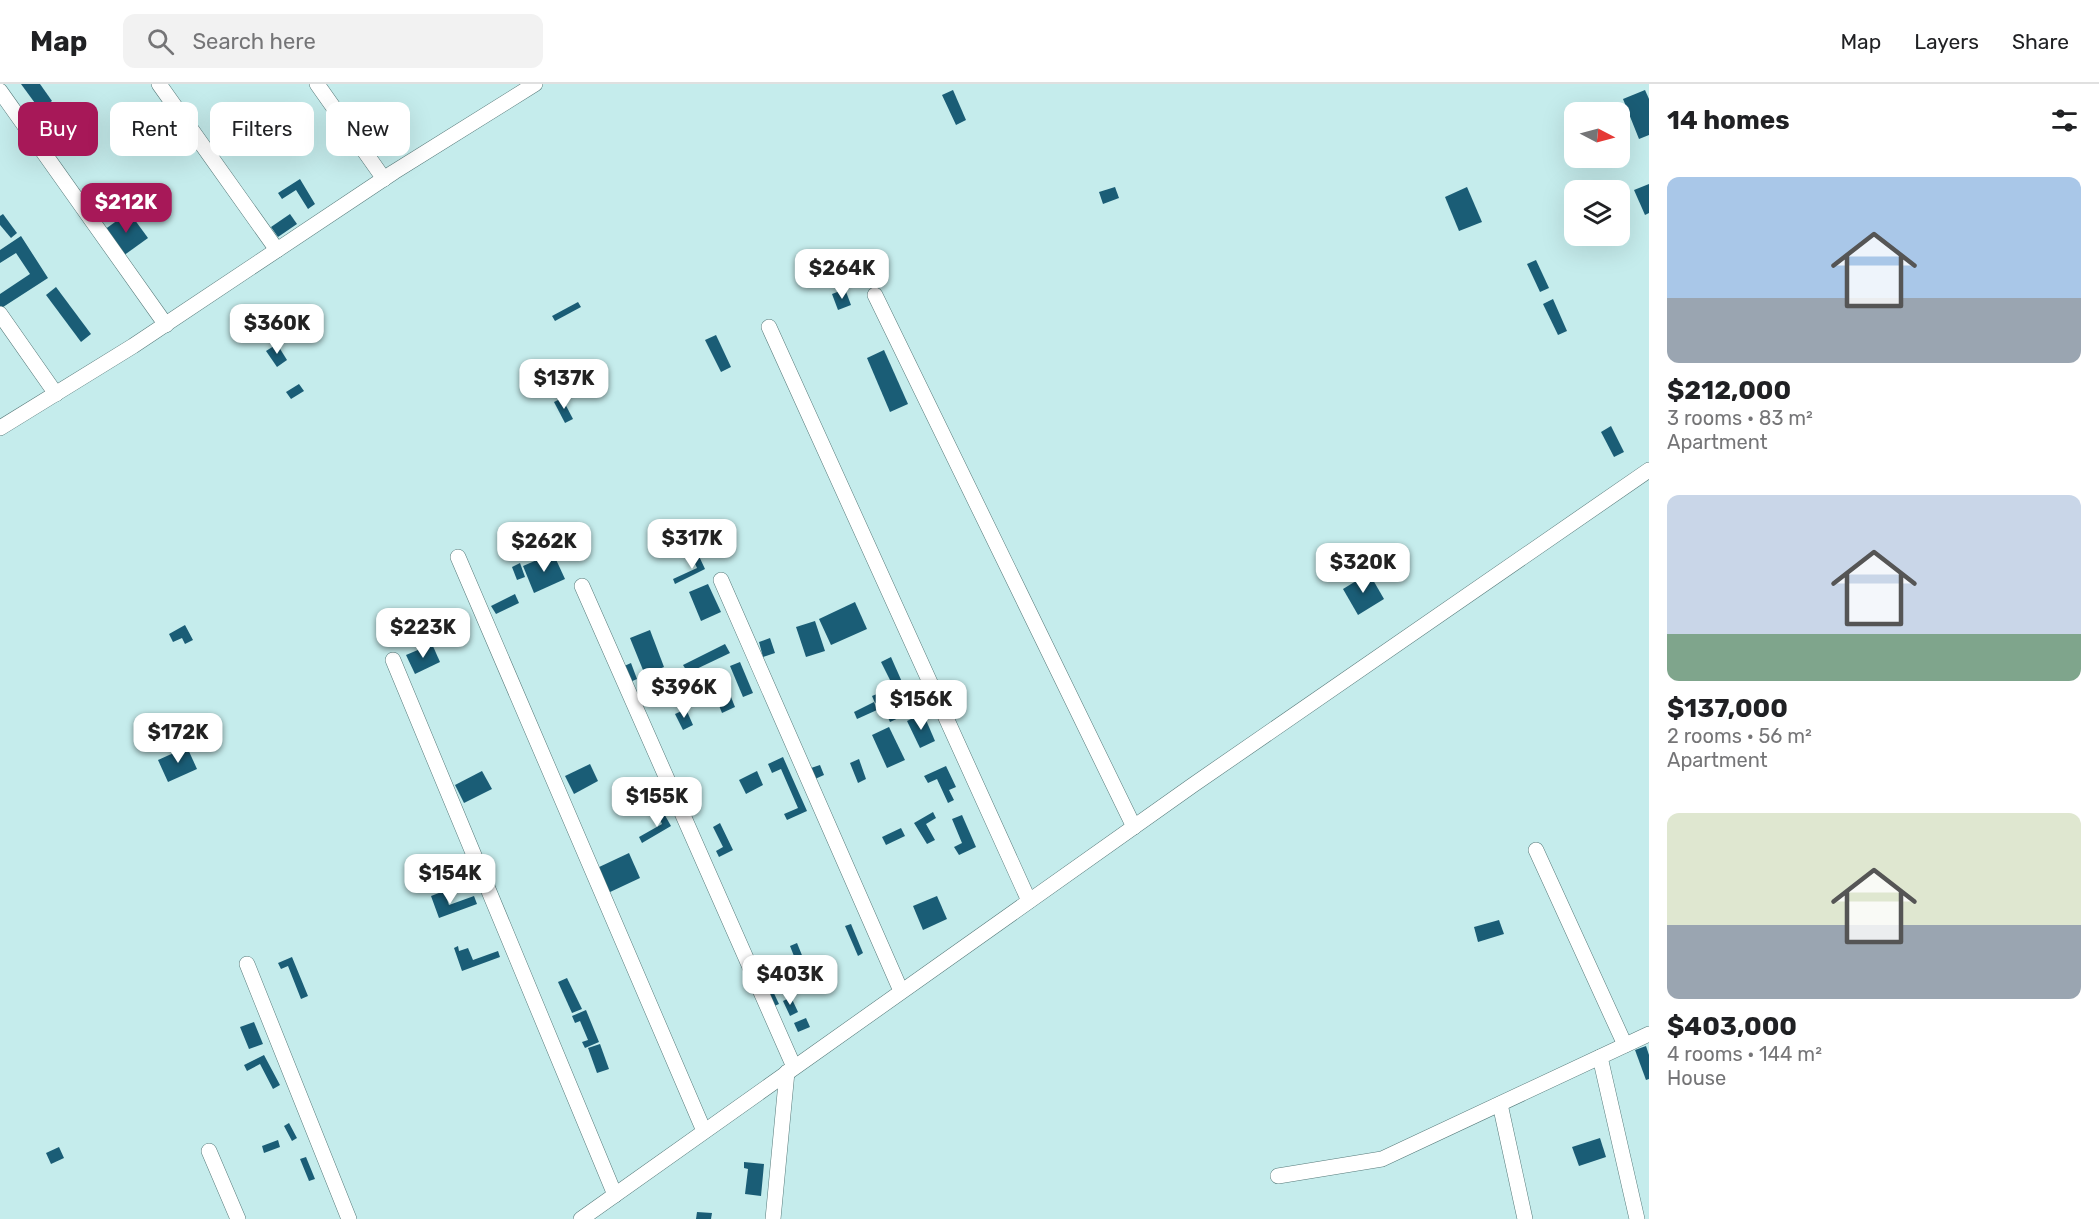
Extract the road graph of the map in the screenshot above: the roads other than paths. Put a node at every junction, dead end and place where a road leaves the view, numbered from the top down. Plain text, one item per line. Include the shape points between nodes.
1 (159, 84) edge
2 (317, 84) edge
3 (535, 84) edge
4 (0, 91) edge
5 (384, 178) junction
6 (277, 250) junction
7 (875, 295) dead end
8 (0, 314) edge
9 (166, 325) junction
10 (769, 327) dead end
11 (56, 394) junction
12 (0, 428) edge
13 (1649, 470) edge
14 (458, 557) dead end
15 (721, 580) dead end
16 (582, 586) dead end
17 (393, 660) dead end
18 (1134, 827) junction
19 (1536, 850) dead end
20 (1029, 901) junction
21 (247, 964) dead end
22 (902, 990) junction
23 (1649, 1034) edge
24 (1625, 1045) junction
25 (1600, 1057) junction
26 (791, 1070) junction
27 (1500, 1104) junction
28 (704, 1131) junction
29 (209, 1151) dead end
30 (1278, 1176) dead end
31 (615, 1195) junction
32 (238, 1219) edge
33 (349, 1219) edge
34 (581, 1219) edge
35 (773, 1219) edge
36 (1525, 1219) edge
37 (1637, 1219) edge

1 - 6 street
2 - 5 street
3 - 5 street
4 - 9 street
5 - 6 street
6 - 9 street
7 - 18 street
8 - 11 street
9 - 11 street
10 - 20 street
11 - 12 street
13 - 18 street
14 - 28 street
15 - 22 street
16 - 26 street
17 - 31 street
18 - 20 street
19 - 24 street
20 - 22 street
21 - 33 street
22 - 26 street
23 - 24 street
24 - 25 street
25 - 27 street
25 - 37 street
26 - 28 street
26 - 35 street
27 - 30 street via 1382,1159
27 - 36 street
28 - 31 street
29 - 32 street
31 - 34 street

